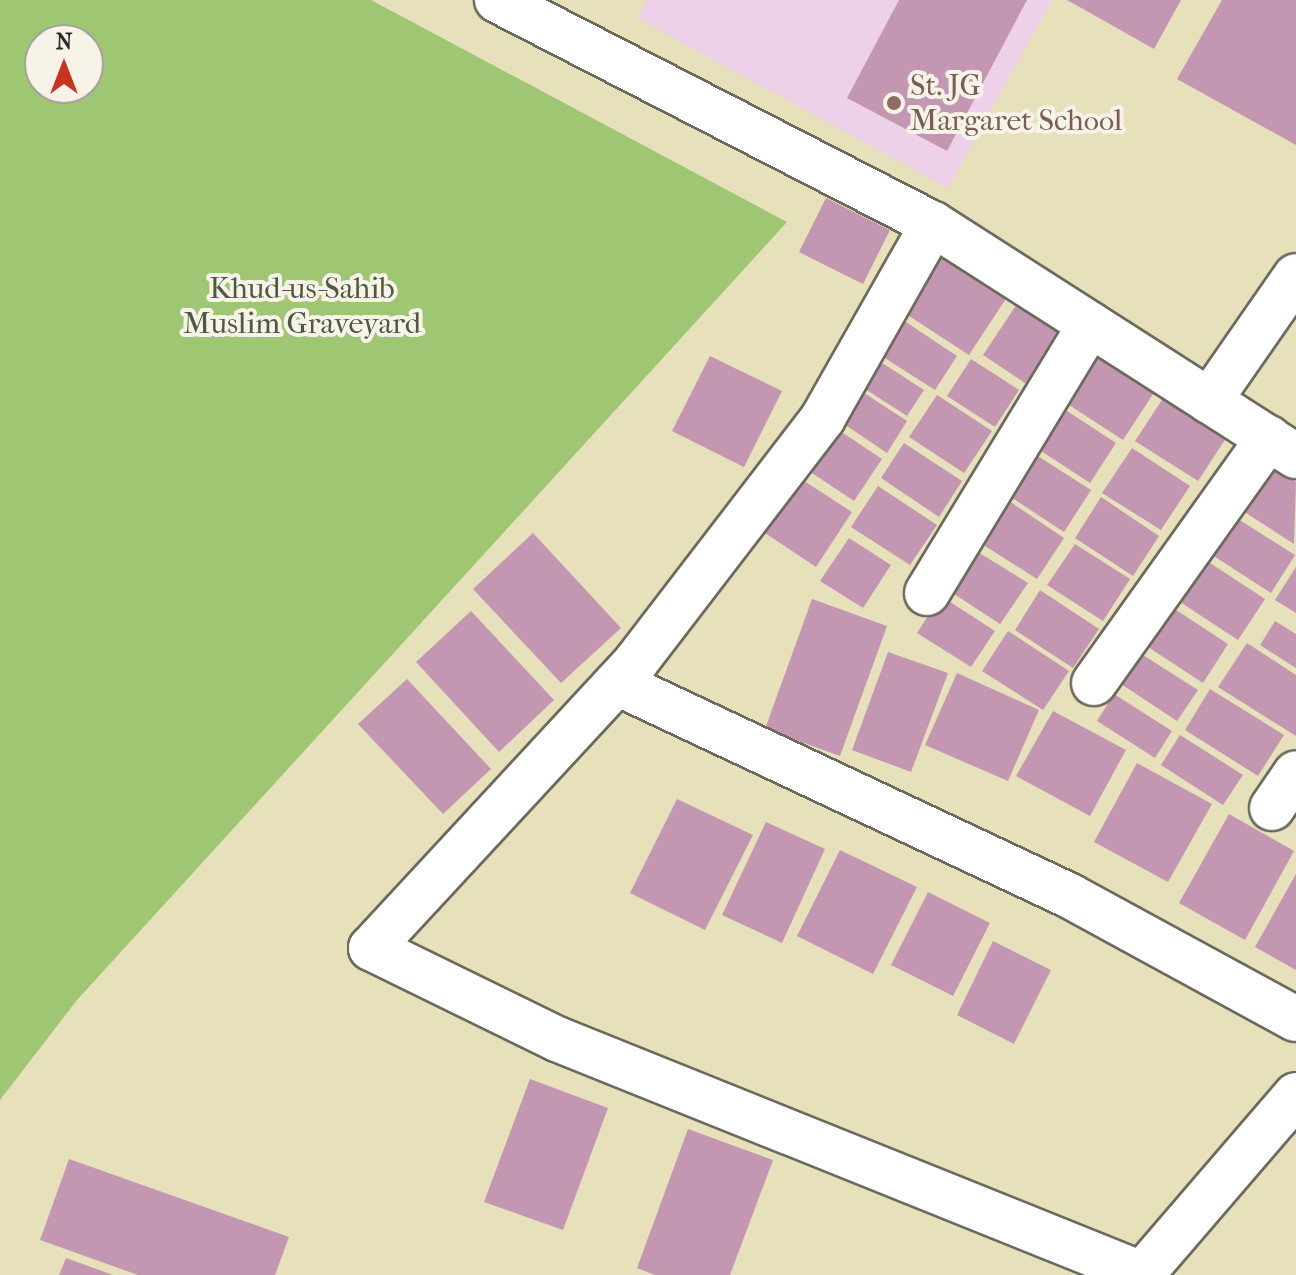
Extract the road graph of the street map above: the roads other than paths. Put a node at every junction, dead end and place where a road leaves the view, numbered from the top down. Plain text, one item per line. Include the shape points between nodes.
1 (497, 0) edge
2 (933, 224) junction
3 (1296, 276) edge
4 (1090, 325) junction
5 (1209, 401) junction
6 (1282, 447) edge
7 (927, 593) dead end
8 (617, 683) junction
9 (1094, 683) dead end
10 (1296, 1019) edge
11 (1296, 1095) edge

1 - 2 street
2 - 4 street
2 - 8 street via 823,418
3 - 5 street
4 - 5 street
4 - 7 street
5 - 6 street
6 - 9 street
8 - 10 street via 1070,896
8 - 11 street via 371,948 557,1039 1142,1274

